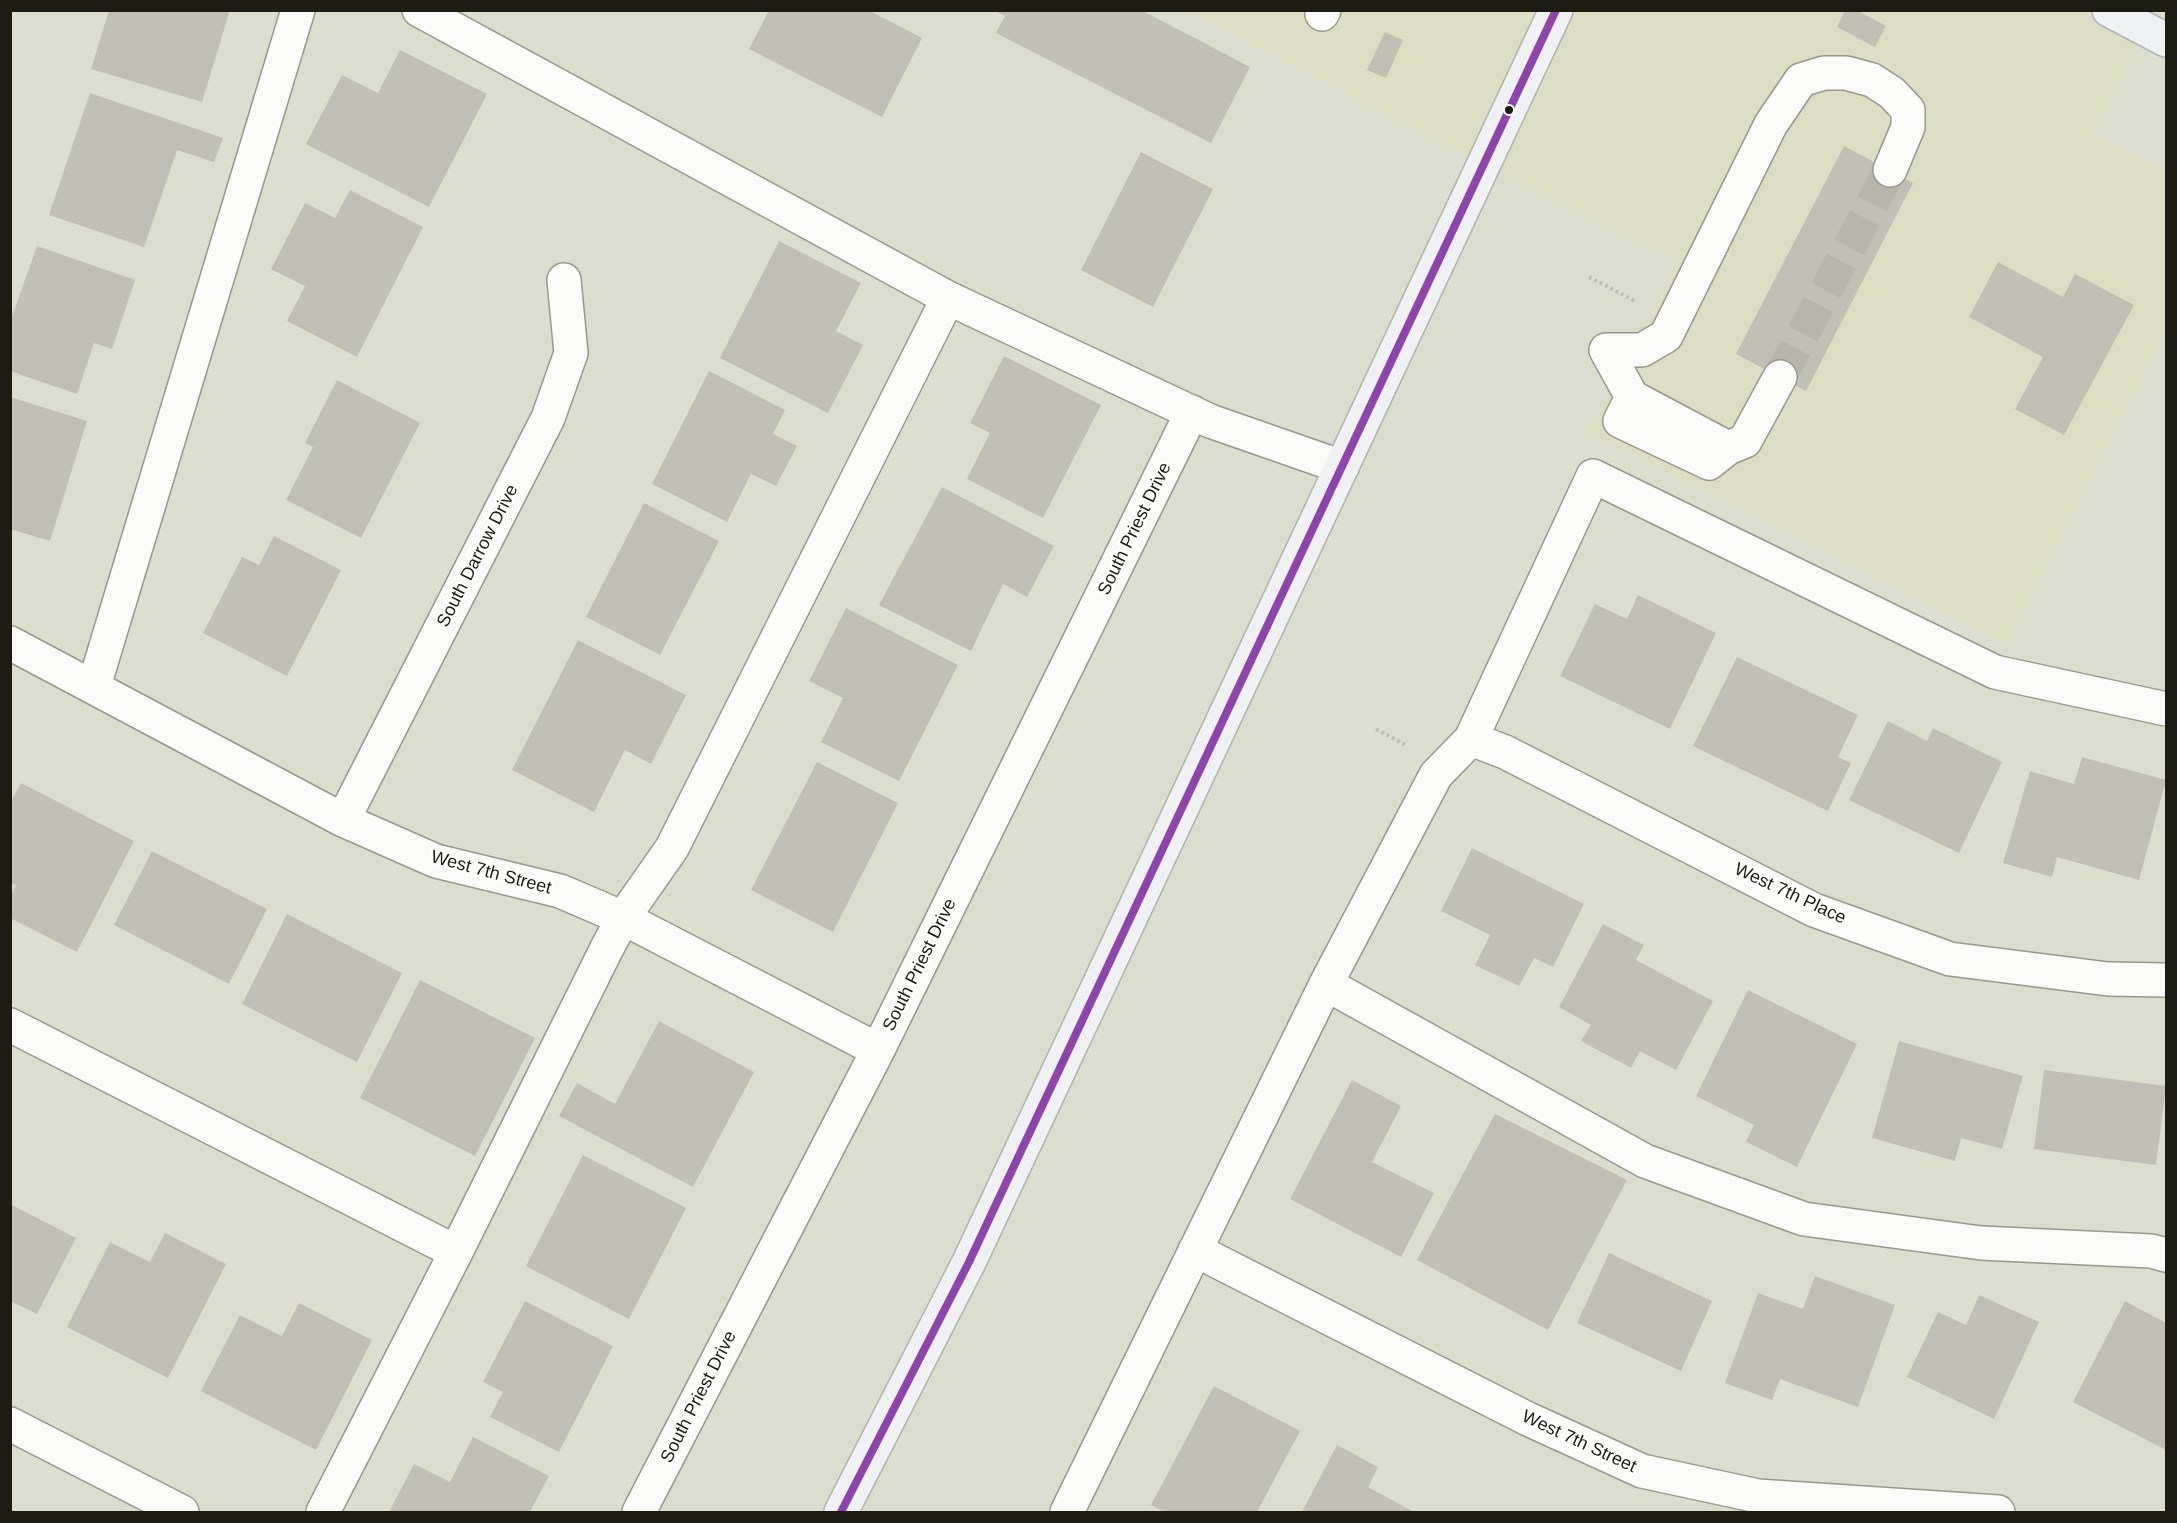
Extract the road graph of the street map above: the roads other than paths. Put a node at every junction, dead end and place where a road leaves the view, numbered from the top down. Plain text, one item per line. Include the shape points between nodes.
1 (298, 10) edge
2 (419, 10) edge
3 (1556, 10) edge
4 (2109, 10) edge
5 (2166, 40) edge
6 (1890, 170) tunnel mouth
7 (564, 279) dead end
8 (948, 298) junction
9 (1780, 377) tunnel mouth
10 (1192, 412) junction
11 (1342, 467) junction
12 (10, 643) edge
13 (94, 686) junction
14 (2166, 709) edge
15 (1471, 739) junction
16 (343, 820) junction
17 (623, 918) junction
18 (2166, 980) edge
19 (1326, 984) junction
20 (10, 1025) edge
21 (878, 1050) junction
22 (1195, 1250) junction
23 (456, 1252) junction
24 (2166, 1255) edge
25 (10, 1424) edge
26 (182, 1512) edge
27 (323, 1512) edge
28 (639, 1512) edge
29 (841, 1512) edge
30 (1068, 1512) edge
31 (1998, 1512) edge

1 - 13 street
2 - 8 street
3 - 11 main road
4 - 5 main road
6 - 9 street via 1908,128 1908,110 1892,93 1872,80 1846,73 1824,73 1801,80 1771,124 1666,336 1642,350 1606,350 1632,397 1728,448 1745,441
7 - 16 street, South Darrow Drive via 571,353 548,418
8 - 10 street
8 - 17 street via 672,848
10 - 11 street
10 - 21 street, South Priest Drive
11 - 29 main road via 969,1262
12 - 13 street, West 7th Street
13 - 16 street, West 7th Street
14 - 15 street via 1995,672 1593,476
15 - 18 street, West 7th Place via 1505,752 1814,910 1950,959 2108,979
15 - 19 street via 1436,775
16 - 17 street, West 7th Street via 436,861 560,891
17 - 21 street, West 7th Street
17 - 23 street
19 - 22 street
19 - 24 street via 1645,1161 1804,1219 1981,1243 2151,1251
20 - 23 street
21 - 28 street, South Priest Drive
22 - 30 street
22 - 31 street, West 7th Street via 1528,1419 1642,1471 1758,1496
23 - 27 street
25 - 26 street

